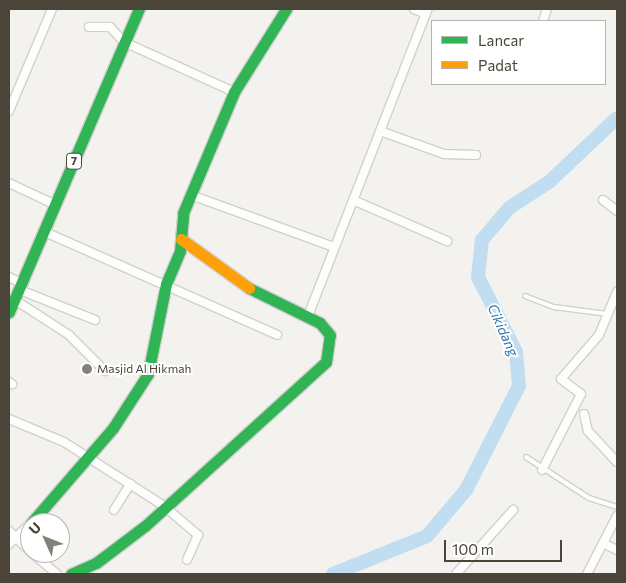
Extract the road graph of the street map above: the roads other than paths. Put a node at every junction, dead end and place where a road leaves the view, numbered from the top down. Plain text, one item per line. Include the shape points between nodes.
1 (52, 9) edge
2 (139, 9) edge
3 (286, 9) edge
4 (414, 9) edge
5 (427, 11) edge
6 (88, 27) dead end
7 (124, 42) junction
8 (234, 92) junction
9 (9, 111) edge
10 (380, 132) junction
11 (476, 155) dead end
12 (9, 183) edge
13 (191, 195) junction
14 (353, 200) junction
15 (603, 200) dead end
16 (56, 205) junction
17 (617, 211) edge
18 (45, 232) junction
19 (182, 239) junction
20 (446, 241) dead end
21 (334, 247) junction
22 (9, 276) edge
23 (166, 284) junction
24 (19, 291) junction
25 (617, 292) edge
26 (525, 296) dead end
27 (9, 312) edge
28 (608, 314) junction
29 (308, 316) junction
30 (95, 320) dead end
31 (277, 334) dead end
32 (106, 371) dead end
33 (584, 414) dead end
34 (9, 419) edge
35 (88, 457) junction
36 (526, 457) dead end
37 (617, 462) edge
38 (542, 470) junction
39 (130, 484) junction
40 (164, 506) junction
41 (617, 507) edge
42 (114, 510) dead end
43 (513, 510) dead end
44 (40, 513) edge
45 (617, 516) edge
46 (9, 530) edge
47 (20, 536) edge
48 (17, 539) junction
49 (20, 542) edge
50 (603, 543) junction
51 (9, 544) edge
52 (617, 550) edge
53 (187, 560) dead end
54 (44, 563) edge
55 (57, 574) edge
56 (71, 574) edge
57 (456, 574) edge
58 (587, 574) edge

1 - 9 street
2 - 7 main road, 7
3 - 8 main road
4 - 5 street
5 - 10 street
6 - 7 street via 110,27
7 - 8 street
7 - 16 main road, 7
8 - 13 main road
10 - 11 street via 435,152
10 - 14 street
12 - 16 street
13 - 19 main road via 183,213
13 - 21 street
14 - 20 street
14 - 21 street
15 - 17 street
16 - 18 main road, 7
18 - 23 street
18 - 24 main road, 7
19 - 23 main road
19 - 29 main road via 252,290
21 - 29 street
22 - 24 street
23 - 31 street
23 - 35 main road via 148,374 127,409
24 - 27 main road, 7
24 - 30 street
24 - 32 street
25 - 28 street
26 - 28 lane via 554,307
28 - 38 street via 597,339 561,380 581,394
29 - 40 main road via 330,335 332,351 326,362
33 - 37 street via 588,431
34 - 35 street
35 - 39 street
35 - 44 main road
36 - 38 lane
38 - 41 lane via 589,498
39 - 40 street
39 - 42 street
40 - 53 street via 198,535
40 - 56 main road via 117,549
43 - 57 street
45 - 50 street
46 - 48 street
47 - 48 street
48 - 49 street
48 - 51 street
50 - 52 street
50 - 58 street
54 - 55 street

